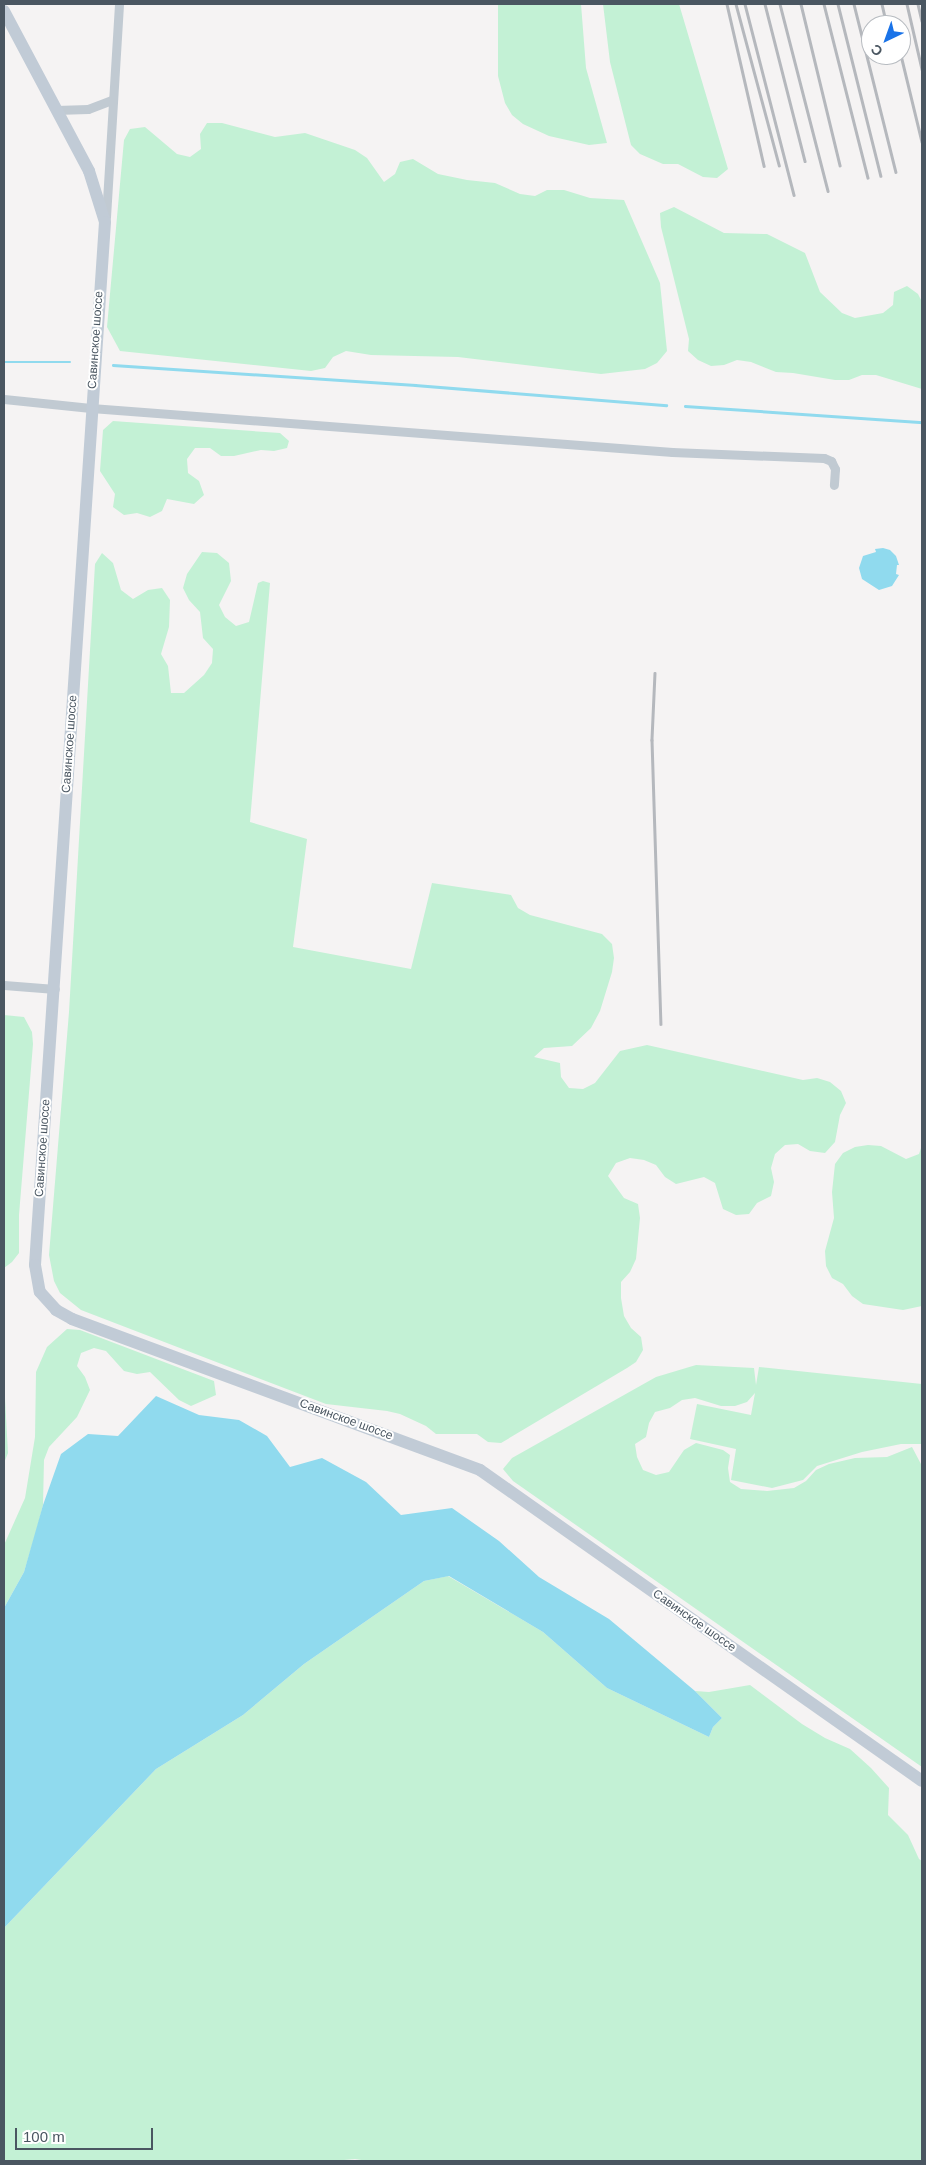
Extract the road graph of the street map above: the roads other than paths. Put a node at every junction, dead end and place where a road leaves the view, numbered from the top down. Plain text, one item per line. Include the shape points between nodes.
1 (119, 4) edge
2 (4, 11) edge
3 (112, 100) junction
4 (56, 110) junction
5 (105, 222) junction
6 (4, 399) edge
7 (91, 408) junction
8 (834, 485) dead end
9 (4, 985) edge
10 (55, 990) junction
11 (922, 1781) edge

1 - 3 street
2 - 4 street, Савинское шоссе
3 - 4 street via 88,109
3 - 5 street
4 - 5 street, Савинское шоссе via 88,171
5 - 7 street, Савинское шоссе
6 - 7 street
7 - 8 street via 672,452 824,458 835,469
7 - 10 street, Савинское шоссе
9 - 10 street
10 - 11 street, Савинское шоссе via 35,1265 36,1280 46,1302 72,1319 480,1470

